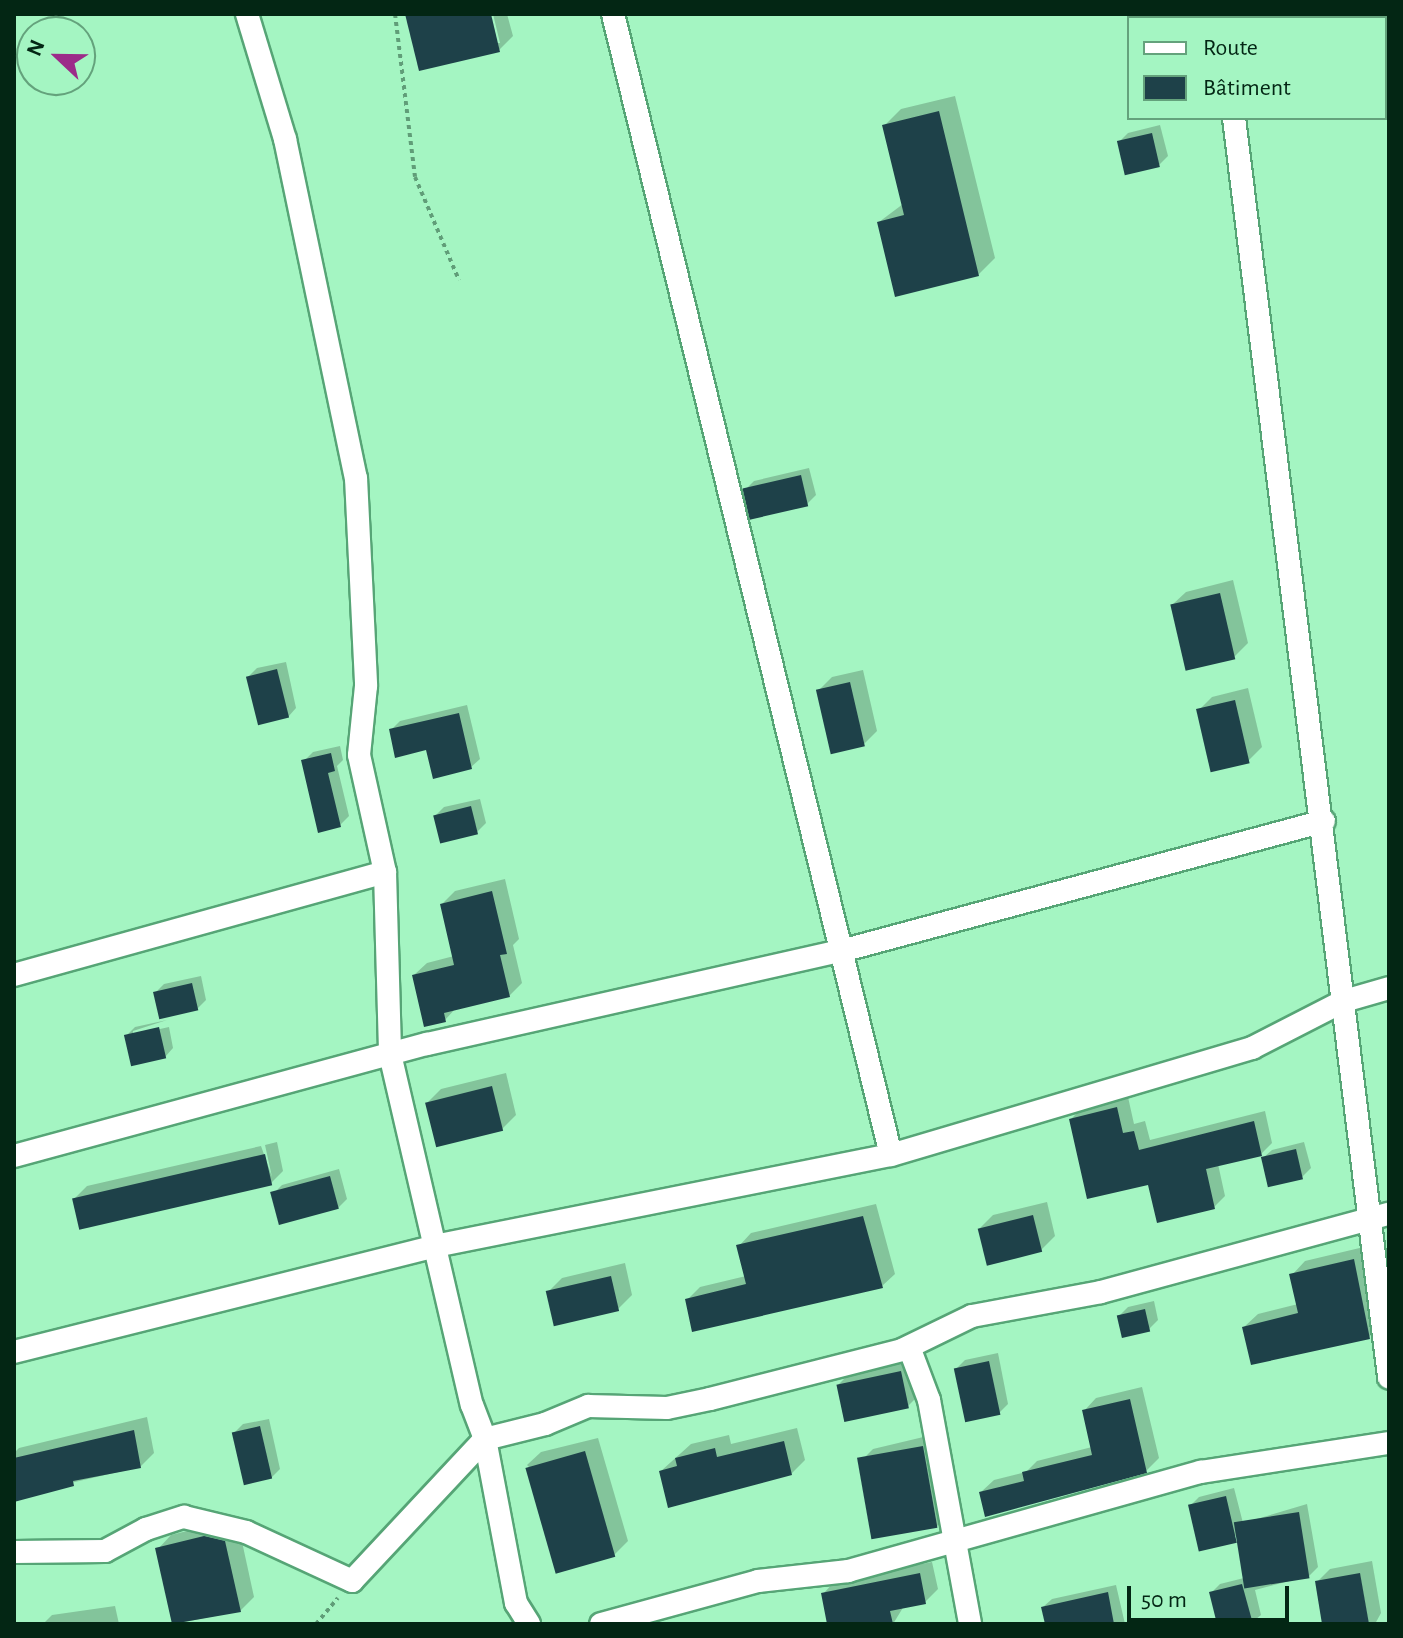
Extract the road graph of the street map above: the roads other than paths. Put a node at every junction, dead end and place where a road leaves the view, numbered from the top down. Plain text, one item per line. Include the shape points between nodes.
1 (247, 14) edge
2 (613, 14) edge
3 (1234, 120) edge
4 (1324, 821) junction
5 (385, 872) junction
6 (841, 951) junction
7 (14, 975) edge
8 (1389, 988) edge
9 (1344, 1001) junction
10 (390, 1054) junction
11 (891, 1155) junction
12 (14, 1156) edge
13 (1379, 1215) edge
14 (435, 1246) junction
15 (909, 1347) junction
16 (14, 1352) edge
17 (1389, 1377) edge
18 (485, 1439) junction
19 (1389, 1443) edge
20 (958, 1542) junction
21 (14, 1552) edge
22 (529, 1624) edge
23 (601, 1624) edge
24 (970, 1624) edge

1 - 5 street via 285,139 356,478 366,686 359,755
2 - 6 street
3 - 4 street
4 - 6 street
4 - 9 street
5 - 7 street
5 - 10 street
6 - 10 street
6 - 11 street
8 - 9 street
9 - 11 street via 1252,1048
9 - 13 street
10 - 12 street
10 - 14 street
11 - 14 street
13 - 15 street via 1101,1292 972,1316
13 - 17 street
14 - 16 street
14 - 18 street via 472,1405
15 - 18 street via 667,1408 588,1406 545,1424
15 - 20 street via 929,1400
18 - 21 street via 352,1581 246,1532 184,1517 105,1551
18 - 22 street via 516,1603
19 - 20 street via 1201,1472
20 - 23 street via 848,1571 758,1581
20 - 24 street

